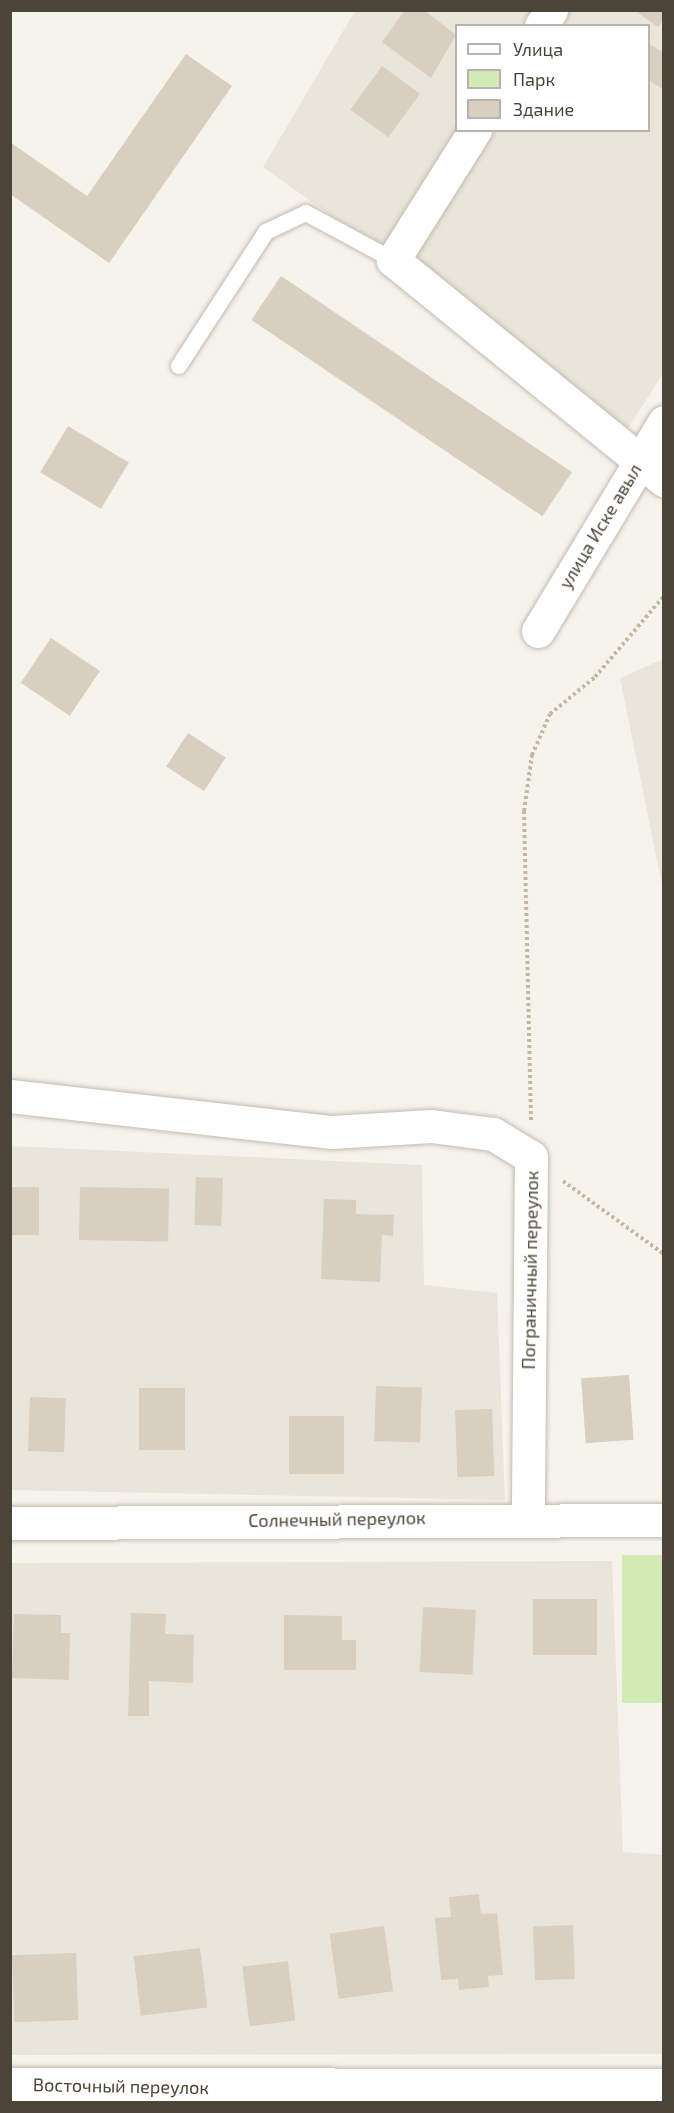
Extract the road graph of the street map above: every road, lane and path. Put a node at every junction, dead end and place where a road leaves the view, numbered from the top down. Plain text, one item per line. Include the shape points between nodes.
1 (551, 10) edge
2 (542, 24) edge
3 (474, 132) edge
4 (393, 260) junction
5 (179, 366) dead end
6 (663, 422) edge
7 (652, 470) edge
8 (663, 596) edge
9 (538, 631) dead end
10 (10, 1096) edge
11 (531, 1157) junction
12 (663, 1254) edge
13 (528, 1517) junction
14 (663, 1520) edge
15 (10, 1523) edge
16 (10, 2084) edge
17 (663, 2085) edge

1 - 2 street
3 - 4 street
4 - 5 lane via 306,213 266,232
4 - 7 street
6 - 7 street, улица Иске авыл
7 - 9 street, улица Иске авыл
8 - 11 path via 595,677 550,714 532,755 524,811
10 - 11 street, Пограничный переулок via 332,1132 441,1128 493,1134
11 - 12 path
11 - 13 street, Пограничный переулок
13 - 14 street, Солнечный переулок
13 - 15 street, Солнечный переулок
16 - 17 street, Восточный переулок

